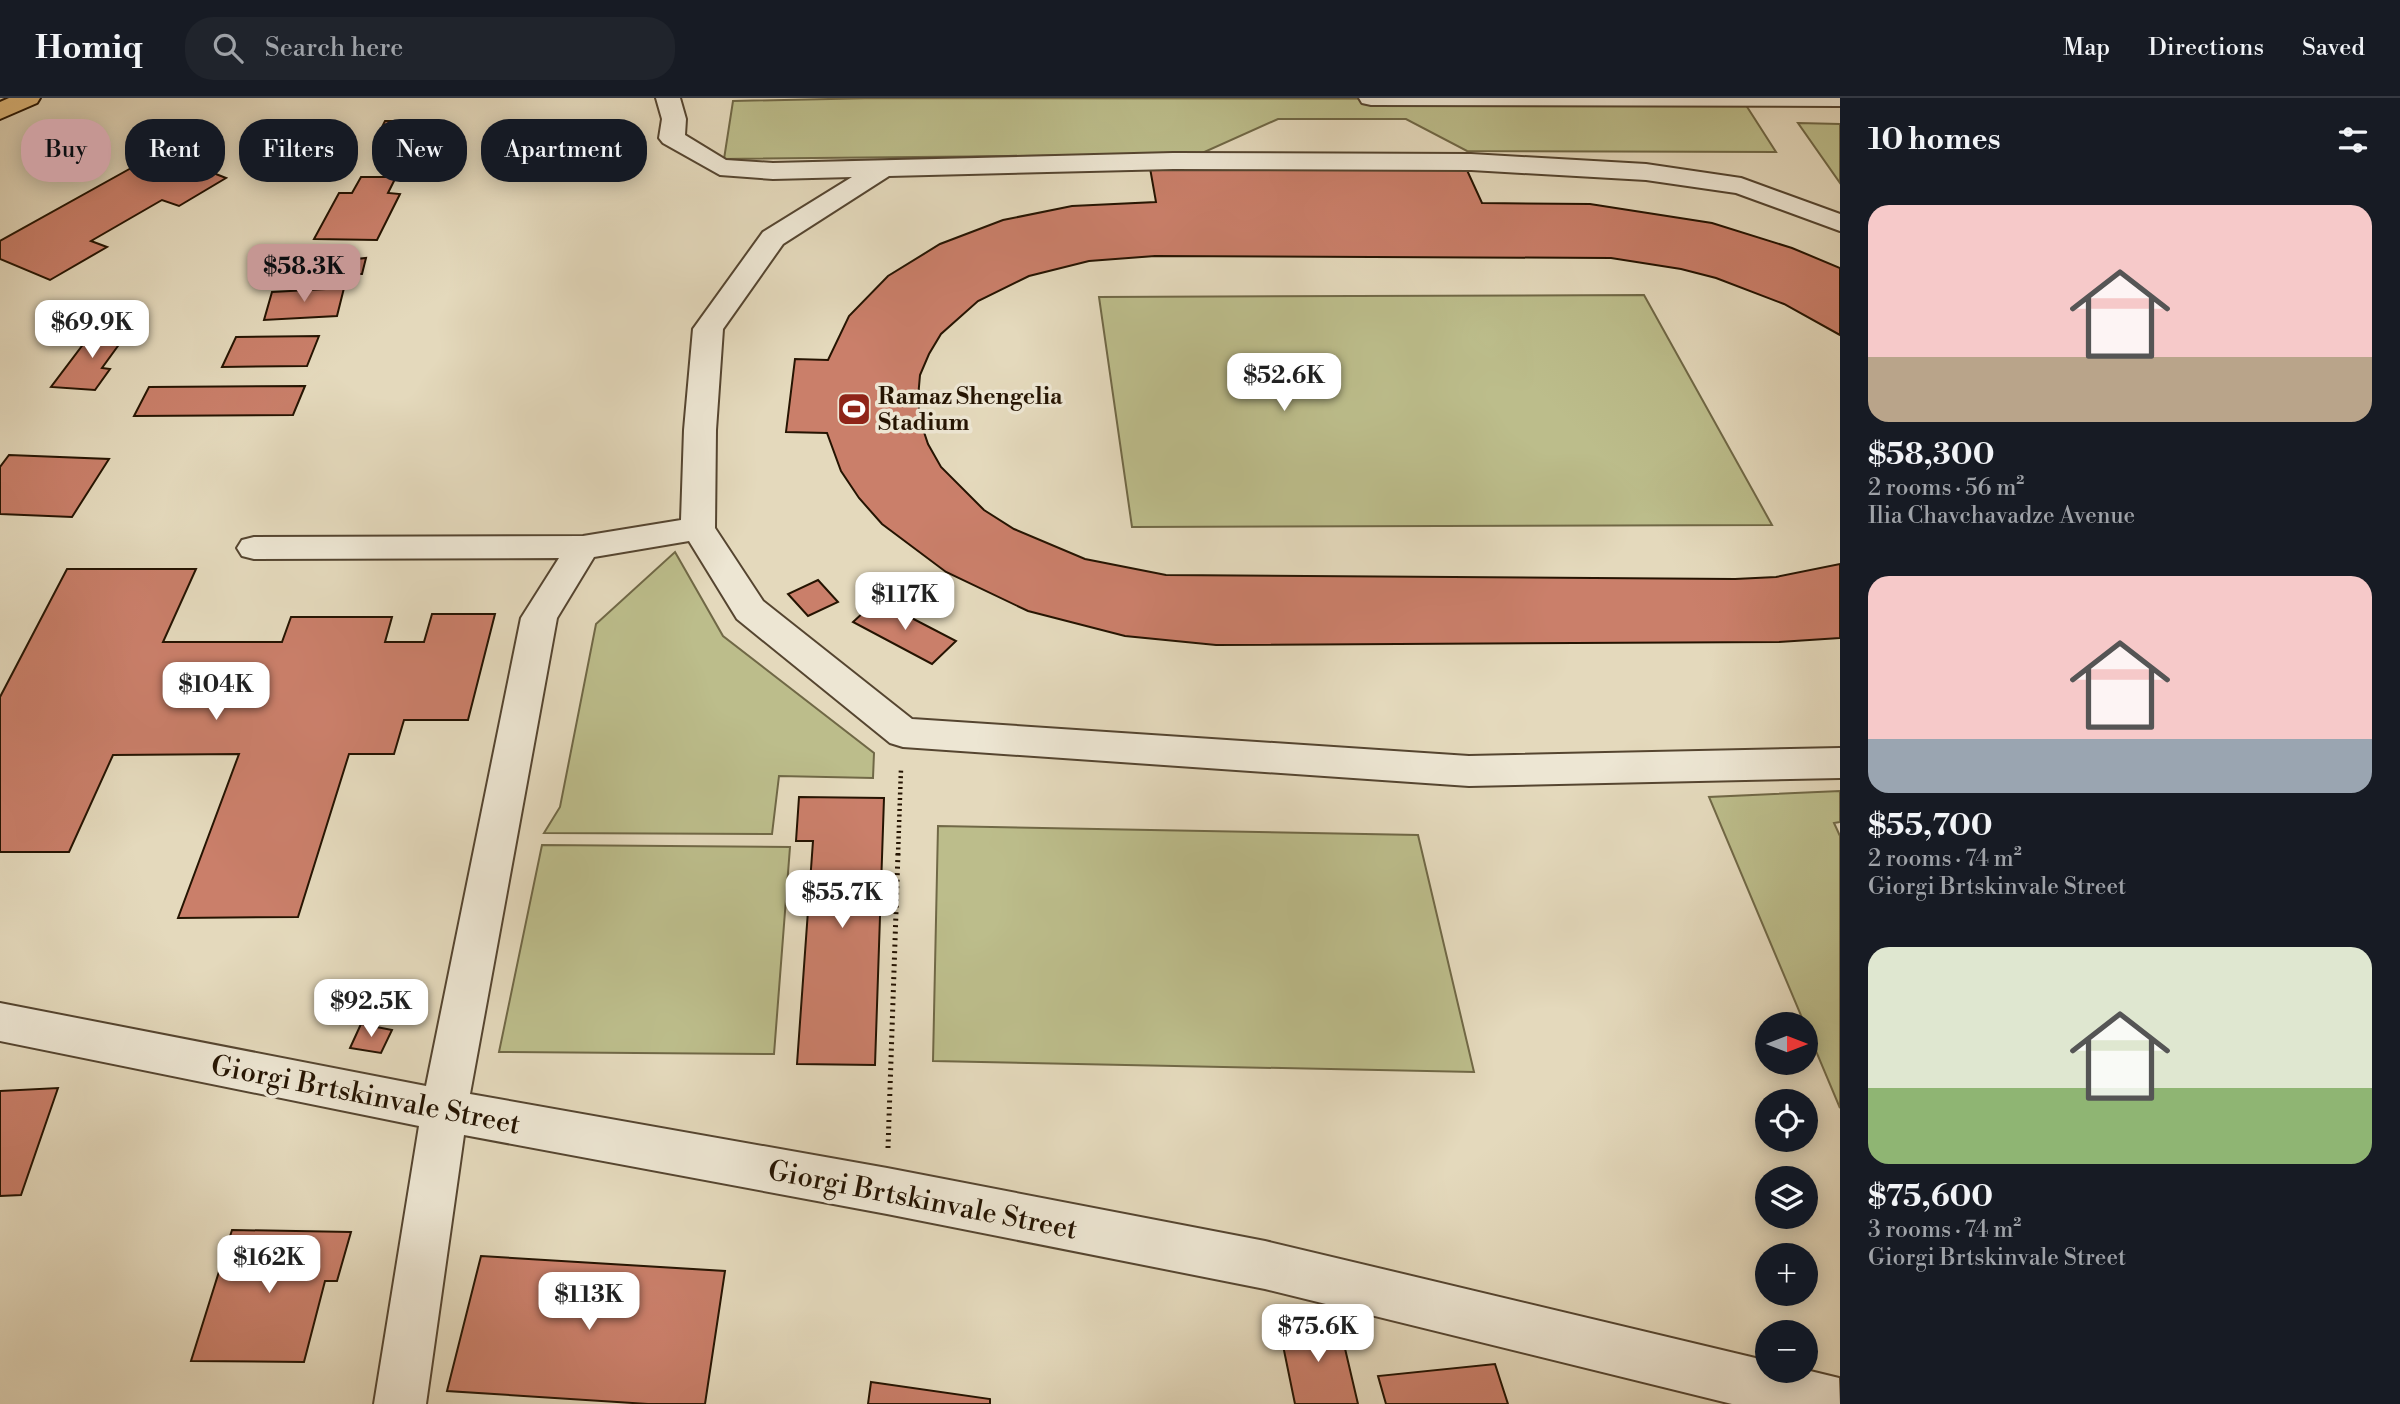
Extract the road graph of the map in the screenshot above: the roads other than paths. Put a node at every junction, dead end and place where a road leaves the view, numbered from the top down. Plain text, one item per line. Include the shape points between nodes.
1 (29, 98) edge
2 (668, 98) edge
3 (1371, 98) edge
4 (1702, 99) edge
5 (1840, 99) edge
6 (0, 112) edge
7 (882, 169) junction
8 (1840, 223) edge
9 (698, 528) junction
10 (583, 547) junction
11 (254, 548) dead end
12 (1840, 763) edge
13 (0, 1022) edge
14 (446, 1111) junction
15 (400, 1404) edge
16 (1839, 1404) edge

1 - 6 main road
2 - 7 street via 674,120 672,138 720,167
3 - 4 street
4 - 5 street
7 - 8 street via 1173,161 1484,163 1646,172 1741,186
7 - 9 street via 773,238 708,329
9 - 10 street
9 - 12 street via 750,610 903,733 1469,771
10 - 11 street
10 - 14 street via 539,618
13 - 14 street, Giorgi Brtskinvale Street
14 - 15 street
14 - 16 street, Giorgi Brtskinvale Street via 1265,1265

